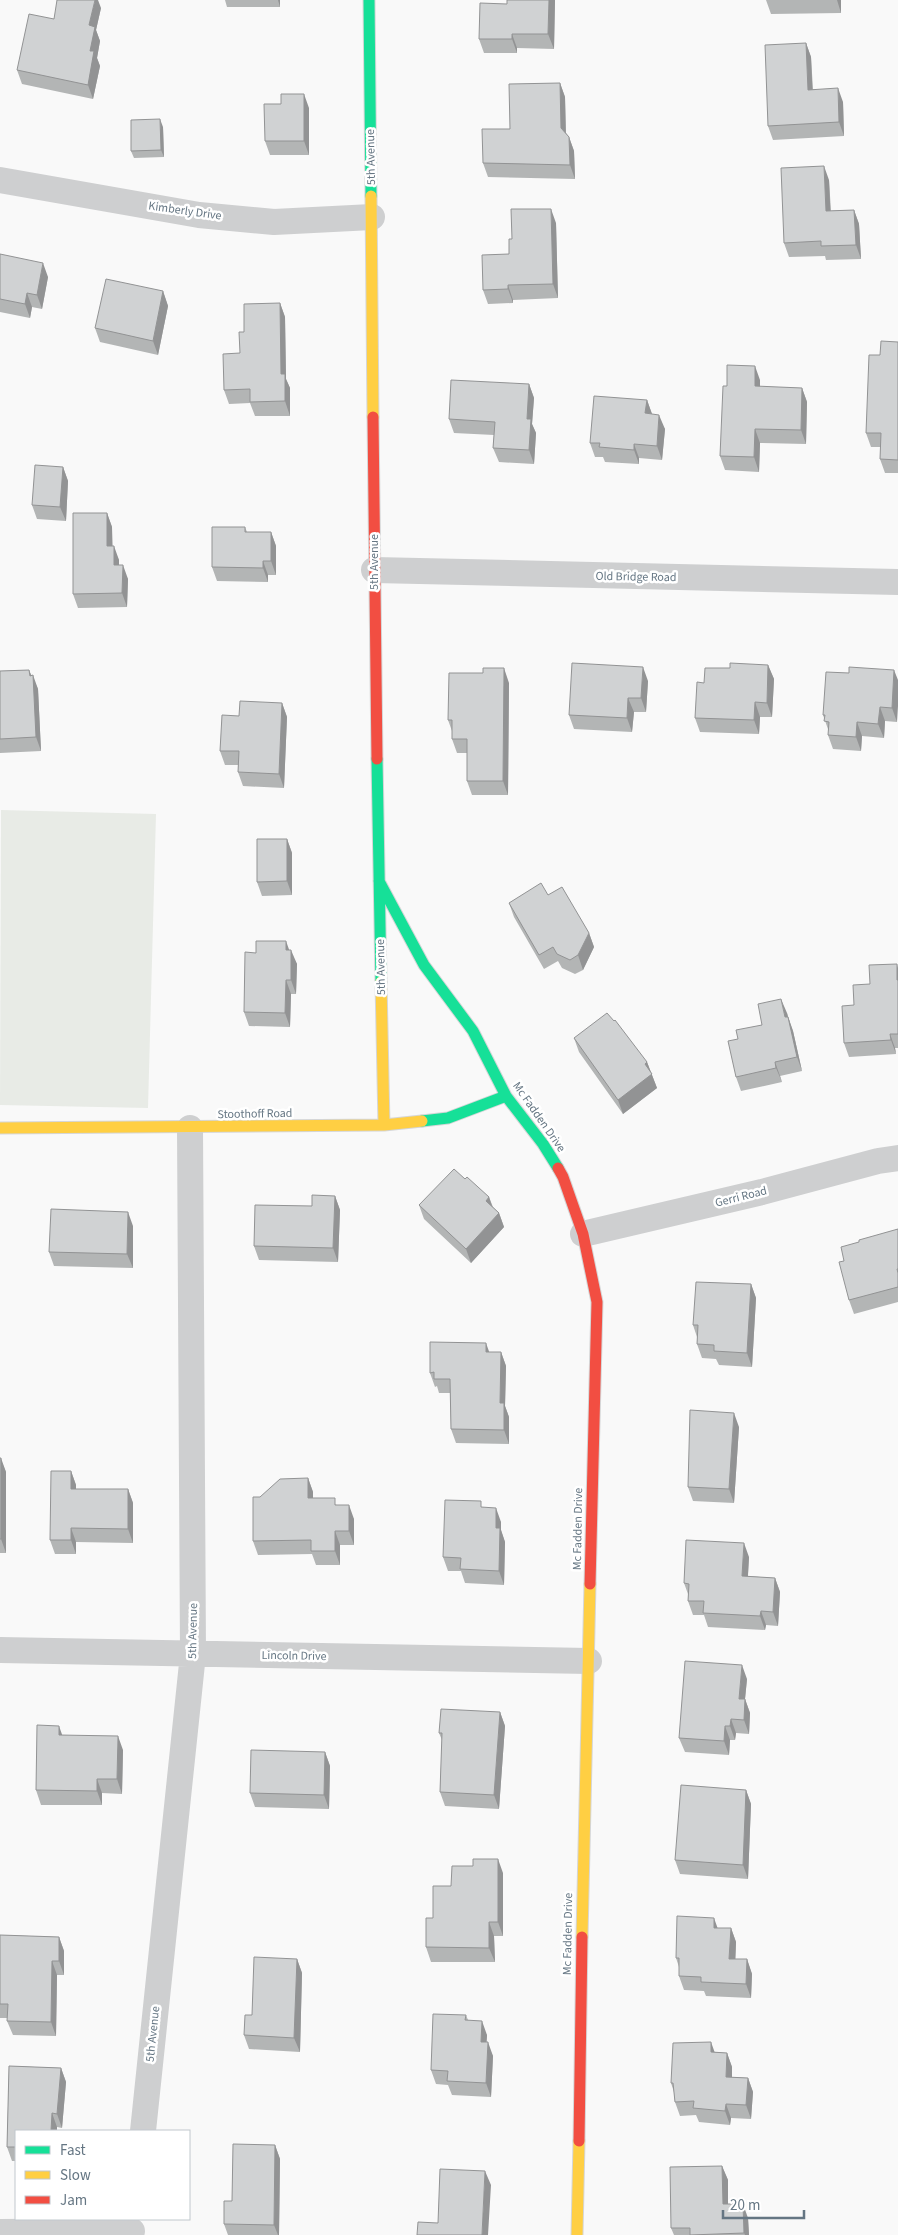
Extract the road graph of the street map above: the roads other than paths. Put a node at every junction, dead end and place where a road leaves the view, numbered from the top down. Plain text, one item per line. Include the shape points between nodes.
1 (369, 0) edge
2 (0, 180) edge
3 (372, 217) junction
4 (374, 570) junction
5 (898, 582) edge
6 (379, 881) junction
7 (506, 1096) junction
8 (384, 1125) junction
9 (0, 1128) edge
10 (190, 1128) junction
11 (898, 1158) edge
12 (583, 1234) junction
13 (0, 1650) edge
14 (193, 1654) junction
15 (588, 1661) junction
16 (143, 2130) edge
17 (132, 2228) edge
18 (0, 2232) edge
19 (577, 2235) edge

1 - 3 street, 5th Avenue
2 - 3 street, Kimberly Drive via 200,215 274,222
3 - 4 street, 5th Avenue
4 - 5 street, Old Bridge Road
4 - 6 street, 5th Avenue
6 - 7 street, Mc Fadden Drive via 424,965 473,1031
6 - 8 street, 5th Avenue
7 - 8 street, Stoothoff Road via 448,1118
7 - 12 street, Mc Fadden Drive via 543,1144 563,1177
8 - 10 street, Stoothoff Road
9 - 10 street, Stoothoff Road
10 - 14 street, 5th Avenue
11 - 12 street, Gerri Road
12 - 15 street, Mc Fadden Drive via 597,1302
13 - 14 street, Lincoln Drive
14 - 15 street, Lincoln Drive
14 - 16 street, 5th Avenue
15 - 19 street, Mc Fadden Drive
17 - 18 street

